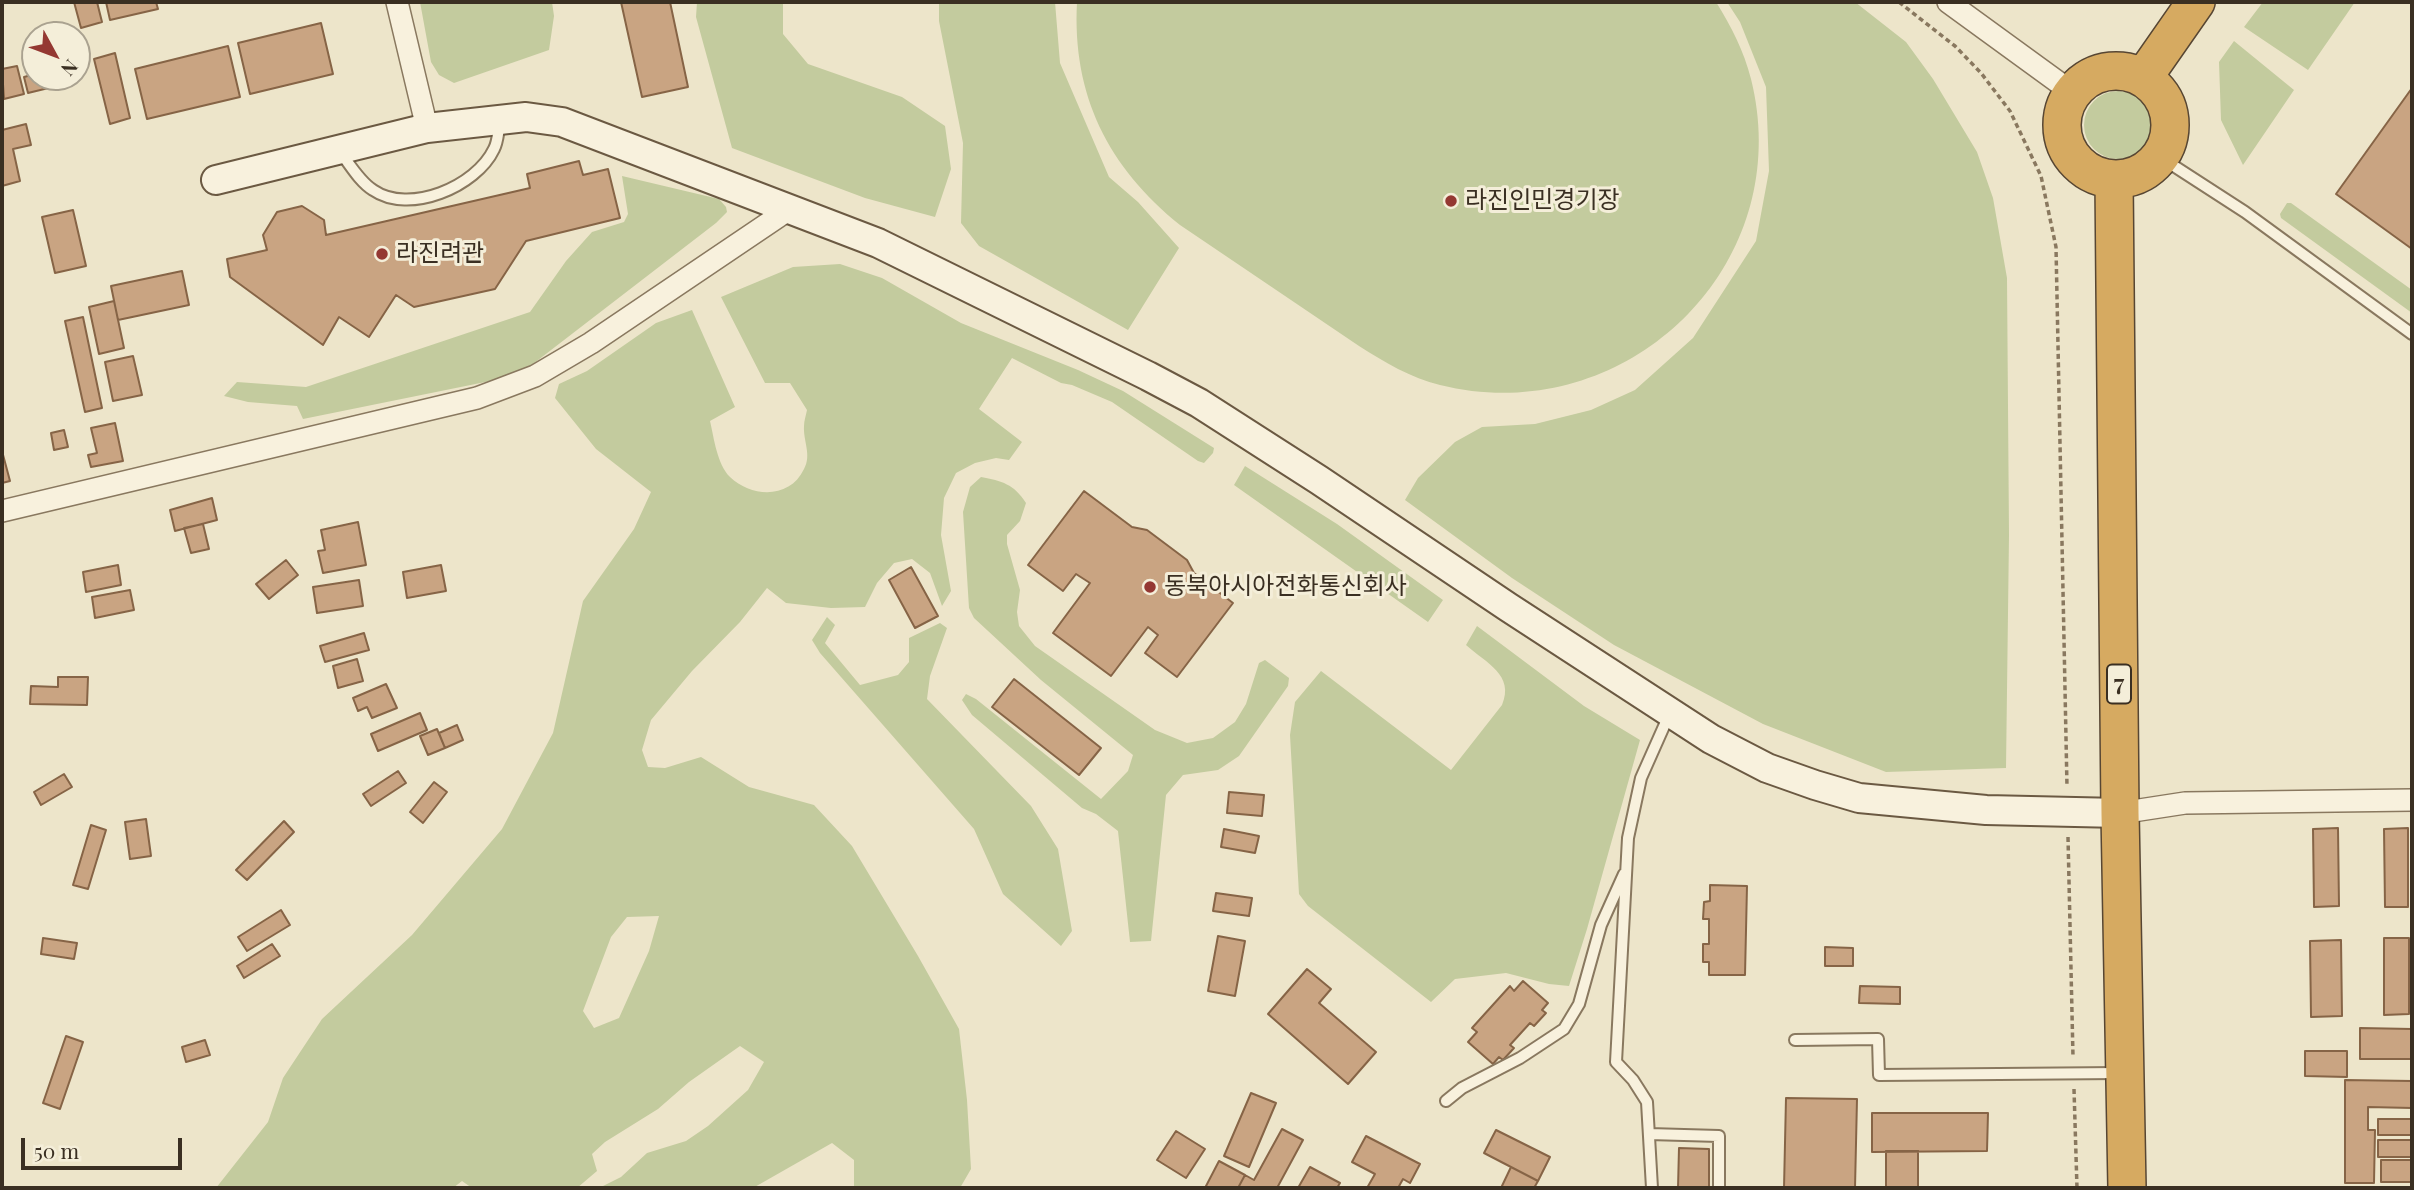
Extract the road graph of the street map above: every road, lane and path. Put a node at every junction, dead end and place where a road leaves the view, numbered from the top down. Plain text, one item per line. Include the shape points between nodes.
1 (397, 2) edge
2 (1899, 2) edge
3 (1948, 2) edge
4 (2196, 2) edge
5 (2143, 78) junction
6 (2073, 93) junction
7 (501, 120) junction
8 (427, 128) junction
9 (338, 150) junction
10 (2160, 157) junction
11 (2115, 179) junction
12 (216, 180) dead end
13 (790, 208) junction
14 (2412, 334) edge
15 (2, 511) edge
16 (1671, 713) junction
17 (2412, 800) edge
18 (2068, 811) junction
19 (2120, 813) junction
20 (1626, 868) junction
21 (1795, 1040) dead end
22 (2073, 1073) junction
23 (2125, 1073) junction
24 (1446, 1101) dead end
25 (1648, 1134) junction
26 (1652, 1188) edge
27 (1719, 1188) edge
28 (2077, 1188) edge
29 (2127, 1188) edge

1 - 8 street
2 - 18 path via 1955,46 2010,111 2041,176 2056,247
3 - 6 street
4 - 5 highway
5 - 6 highway via 2105,72 2092,76
5 - 10 highway via 2162,96 2170,120
6 - 11 highway via 2063,117 2065,143 2090,172
7 - 8 street
7 - 9 lane via 494,150 473,176 445,192 415,200 396,201 372,190
7 - 13 street via 526,117 562,122
8 - 9 street
9 - 12 street
10 - 11 highway via 2140,173
10 - 14 lane via 2245,212
11 - 19 highway, 7
13 - 15 street via 535,376 477,398
13 - 16 street via 878,243 1199,403
16 - 18 street via 1767,768 1859,798 1986,810
16 - 20 lane via 1641,778
17 - 19 street via 2185,803
18 - 19 street
18 - 22 path
19 - 23 highway, 7
20 - 24 lane via 1601,925 1579,1004 1564,1030
20 - 25 lane via 1616,1062 1647,1102
21 - 22 lane via 1878,1039 1879,1075
22 - 23 lane
22 - 28 path
23 - 29 highway, 7
25 - 26 lane
25 - 27 lane via 1719,1136

